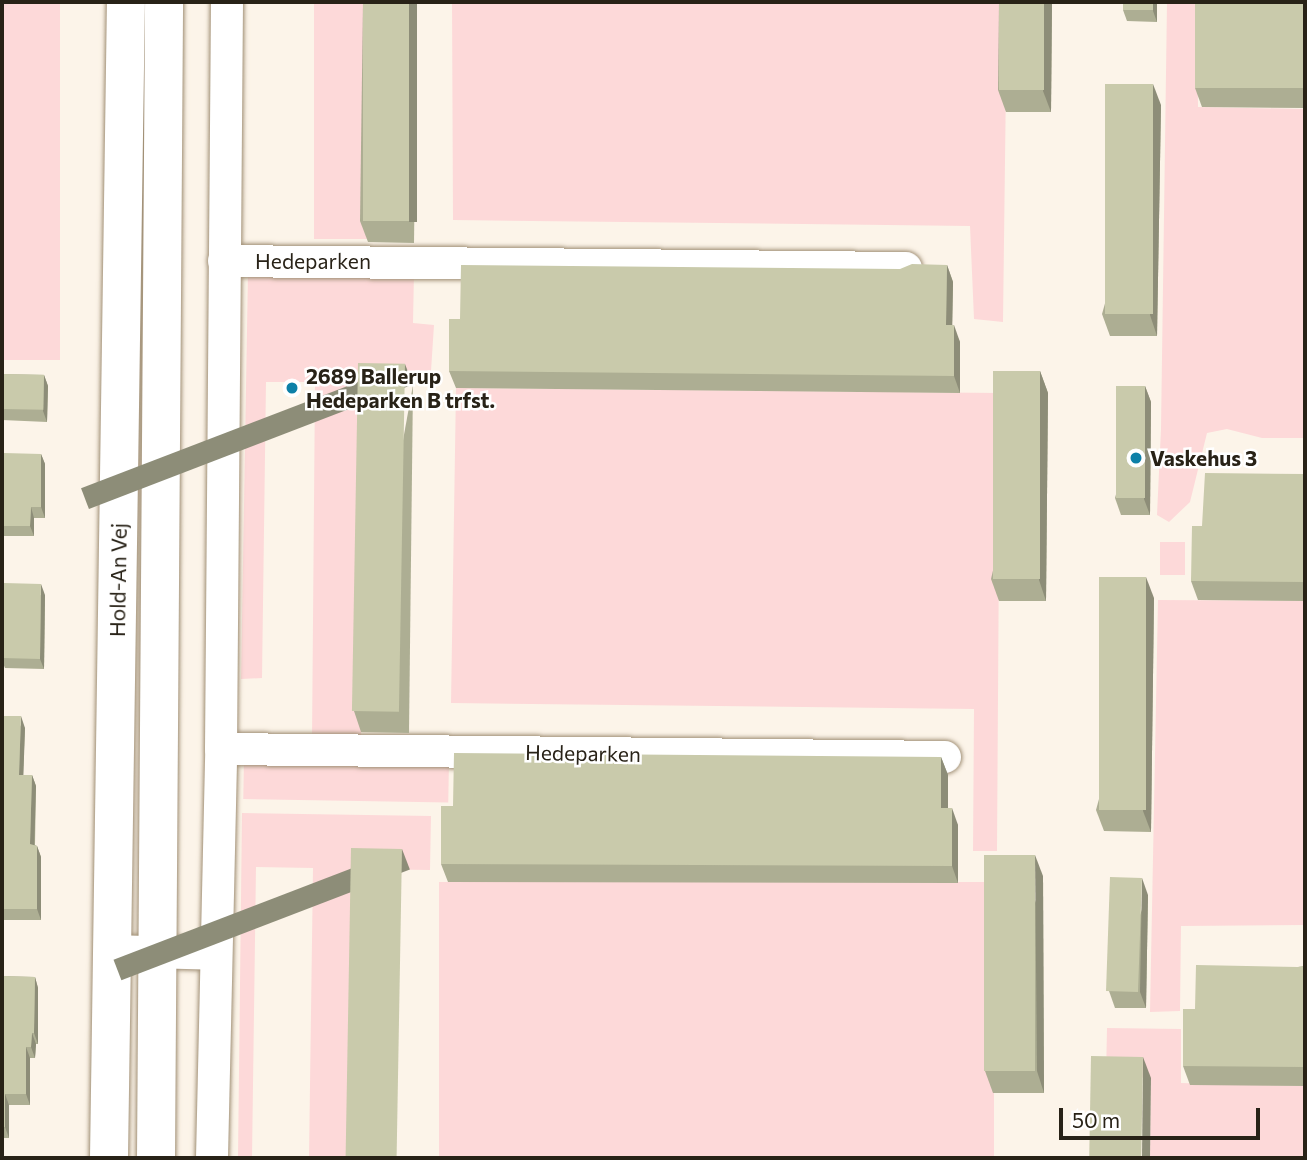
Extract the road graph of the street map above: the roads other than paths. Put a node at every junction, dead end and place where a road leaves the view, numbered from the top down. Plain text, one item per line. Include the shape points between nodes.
1 (126, 2) edge
2 (164, 2) edge
3 (227, 2) edge
4 (223, 261) junction
5 (906, 268) edge
6 (221, 749) junction
7 (945, 757) dead end
8 (111, 951) junction
9 (159, 953) junction
10 (216, 954) junction
11 (109, 1158) edge
12 (156, 1158) edge
13 (212, 1158) edge

1 - 8 street, Hold-An Vej
2 - 9 street, Hold-An Vej
3 - 4 street, Hedeparken
4 - 5 street, Hedeparken
4 - 6 street, Hedeparken
6 - 7 street, Hedeparken
6 - 10 street, Hedeparken
8 - 9 street
8 - 11 street, Hold-An Vej
9 - 10 street
9 - 12 street, Hold-An Vej
10 - 13 street, Hedeparken

